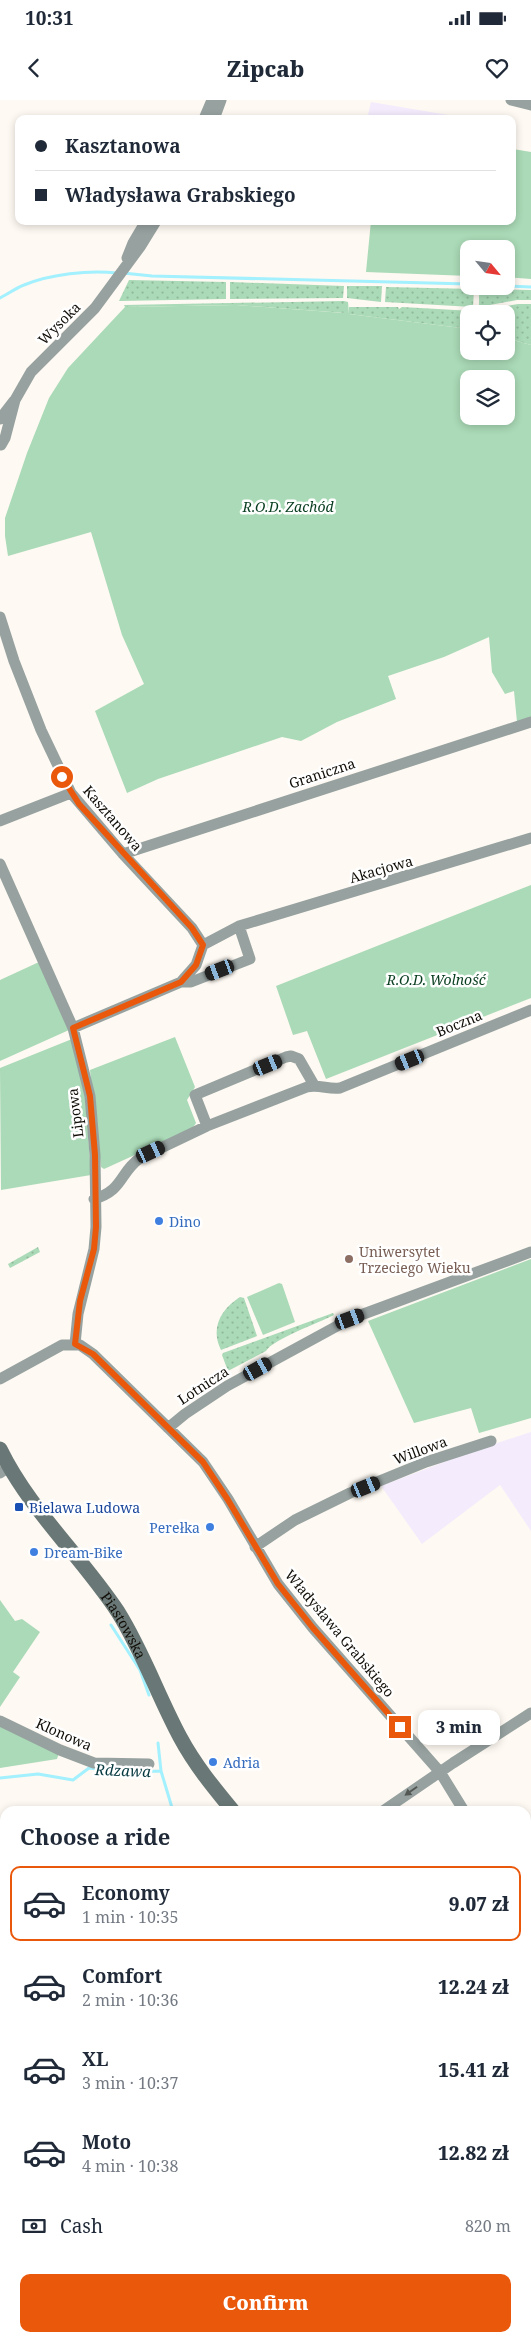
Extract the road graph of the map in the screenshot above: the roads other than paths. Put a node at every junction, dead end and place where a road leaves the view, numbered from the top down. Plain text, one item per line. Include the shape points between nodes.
1 (212, 100) edge
2 (221, 100) edge
3 (511, 100) edge
4 (531, 106) edge
5 (206, 115) edge
6 (215, 115) edge
7 (144, 225) edge
8 (154, 225) edge
9 (124, 267) junction
10 (15, 400) junction
11 (1, 415) edge
12 (0, 444) edge
13 (0, 455) edge
14 (0, 617) edge
15 (531, 722) edge
16 (71, 793) junction
17 (0, 821) edge
18 (531, 838) edge
19 (123, 854) junction
20 (0, 864) edge
21 (239, 926) junction
22 (203, 945) junction
23 (181, 982) junction
24 (531, 1010) edge
25 (73, 1028) junction
26 (314, 1085) junction
27 (207, 1126) junction
28 (94, 1200) junction
29 (531, 1252) edge
30 (75, 1344) junction
31 (0, 1379) edge
32 (168, 1428) junction
33 (491, 1441) dead end
34 (0, 1449) edge
35 (5, 1470) edge
36 (254, 1547) junction
37 (531, 1713) edge
38 (0, 1721) edge
39 (149, 1764) dead end
40 (440, 1772) junction
41 (229, 1806) edge
42 (390, 1806) edge
43 (461, 1806) edge

1 - 5 street
2 - 6 street
3 - 4 street
7 - 9 street, Wysoka
8 - 9 street, Wysoka
9 - 10 street, Wysoka via 96,308 31,372
10 - 11 street, Wysoka
10 - 12 street, Wysoka via 5,438
12 - 13 street
14 - 16 street, Kasztanowa via 41,730
15 - 19 street, Graniczna
16 - 17 street
16 - 19 street, Kasztanowa
18 - 21 street, Akacjowa
19 - 22 street, Kasztanowa via 192,928
20 - 25 street, Lipowa
21 - 22 street, Akacjowa
21 - 23 street via 250,959 191,982
22 - 23 street via 196,965
23 - 25 street
24 - 26 street, Boczna via 340,1088 331,1090
25 - 28 street, Lipowa via 90,1096 95,1155
26 - 27 street, Boczna
26 - 27 street via 300,1059 286,1057 195,1095
27 - 28 street, Boczna via 140,1158 116,1188
28 - 30 street, Lipowa via 94,1249 83,1288
29 - 32 street, Lotnicza via 350,1319 227,1386
30 - 31 street via 62,1345
30 - 32 street, Władysława Grabskiego via 93,1354
32 - 36 street, Władysława Grabskiego via 203,1462
33 - 36 street, Willowa via 426,1462 350,1493 295,1520
34 - 35 main road, Piastowska
35 - 41 main road, Piastowska via 119,1614 147,1664 188,1751
36 - 40 street, Władysława Grabskiego via 313,1628
37 - 40 street
38 - 39 street, Klonowa via 94,1763
40 -> 42 street
40 - 43 street, Władysława Grabskiego

